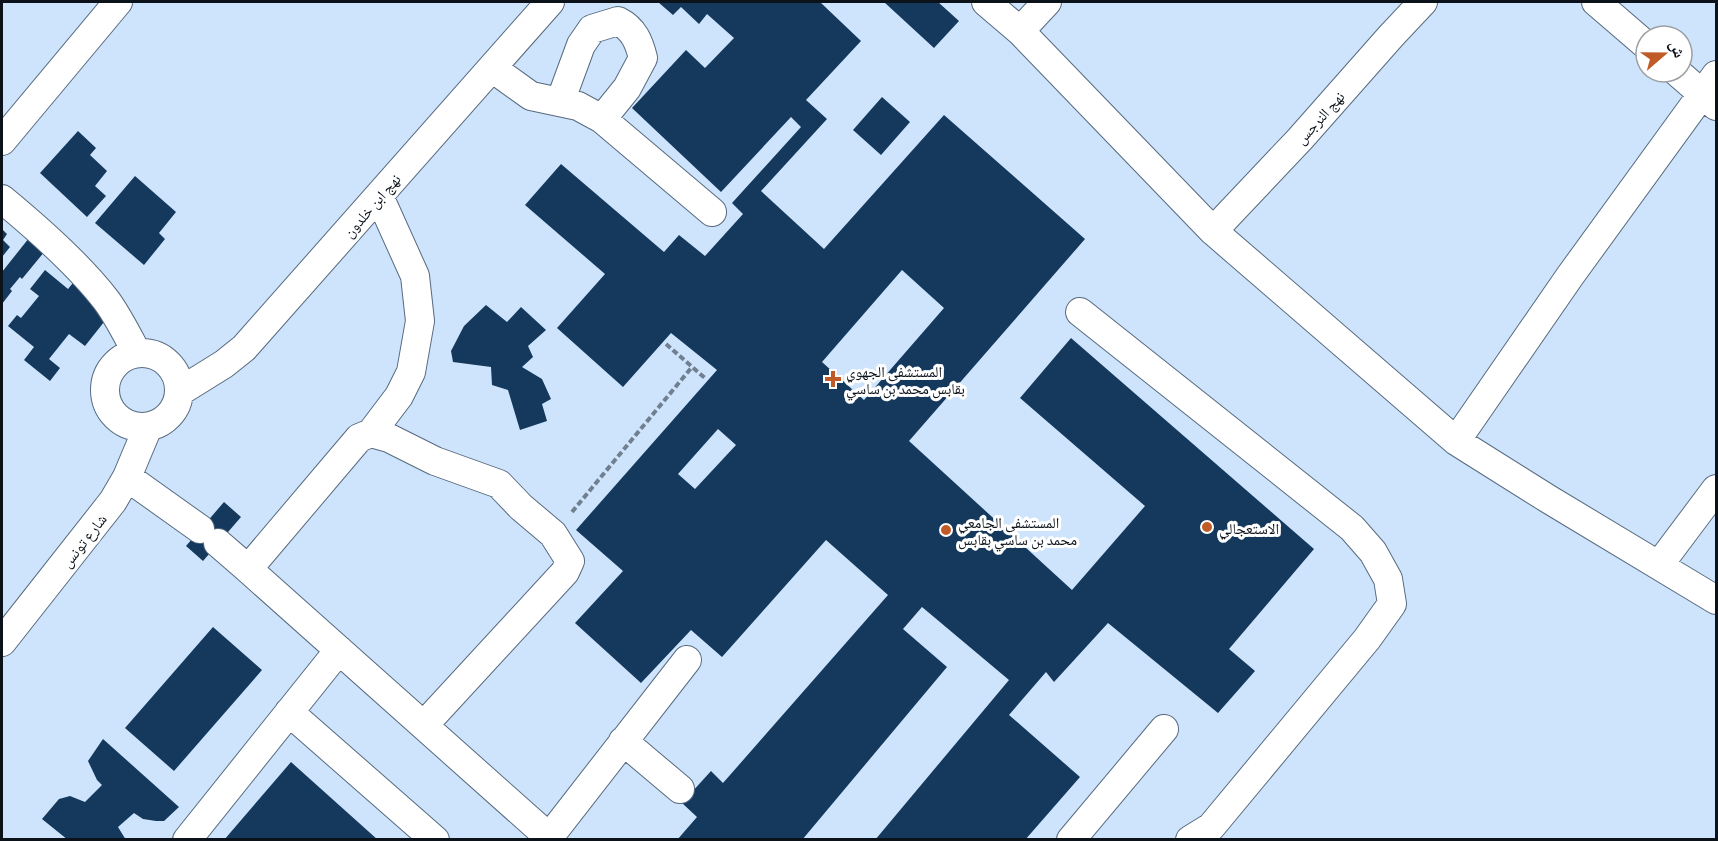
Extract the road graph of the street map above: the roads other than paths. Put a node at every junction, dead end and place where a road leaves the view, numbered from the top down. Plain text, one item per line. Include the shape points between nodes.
1 (118, 2) edge
2 (550, 2) edge
3 (986, 2) edge
4 (1047, 2) edge
5 (1424, 2) edge
6 (1596, 2) edge
7 (1020, 31) junction
8 (1634, 35) edge
9 (492, 68) junction
10 (1694, 82) edge
11 (1711, 91) edge
12 (560, 102) junction
13 (602, 119) junction
14 (2, 141) edge
15 (379, 196) junction
16 (2, 199) edge
17 (712, 212) dead end
18 (1213, 231) junction
19 (1080, 312) dead end
20 (137, 353) junction
21 (179, 392) junction
22 (148, 427) junction
23 (371, 433) junction
24 (1456, 441) junction
25 (128, 477) junction
26 (1716, 489) edge
27 (1659, 565) junction
28 (248, 569) junction
29 (1716, 600) edge
30 (2, 642) edge
31 (339, 651) junction
32 (687, 660) dead end
33 (290, 712) junction
34 (424, 725) junction
35 (1164, 729) dead end
36 (623, 741) junction
37 (680, 789) dead end
38 (550, 839) edge
39 (187, 840) edge
40 (435, 840) edge
41 (1071, 840) edge
42 (1190, 840) edge

1 - 14 street
2 - 9 street, نهج ابن خلدون
3 - 7 street
4 - 7 street
5 - 18 street, نهج النرجس
6 - 8 street
7 - 18 street
9 - 12 street via 531,96
9 - 15 street, نهج ابن خلدون
10 - 11 street
11 - 24 street via 1570,276
12 - 13 street via 578,106
12 - 13 street via 581,45 592,29 618,21 633,33 643,58 627,88
13 - 17 street
15 - 21 street, نهج ابن خلدون via 244,348
15 - 23 street via 415,276 420,321 411,372 399,396
16 - 20 street via 74,265 105,300
18 - 24 street
19 - 42 street via 1352,528 1373,552 1388,579 1392,604 1367,639 1211,827
20 - 21 street via 162,359 177,379
20 - 22 street via 123,357 112,367 105,380 105,395 119,420
21 - 22 street via 170,415
22 - 25 street, شارع تونس
23 - 28 street via 359,438
23 - 34 street via 499,484 553,534 570,561 565,572
24 - 27 street
25 - 28 street
25 - 30 street, شارع تونس via 91,531
26 - 27 street
27 - 29 street
28 - 31 street
31 - 33 street
31 - 34 street
32 - 36 street
33 - 39 street
33 - 40 street
34 - 38 street
35 - 41 street
36 - 37 street
36 - 38 street

